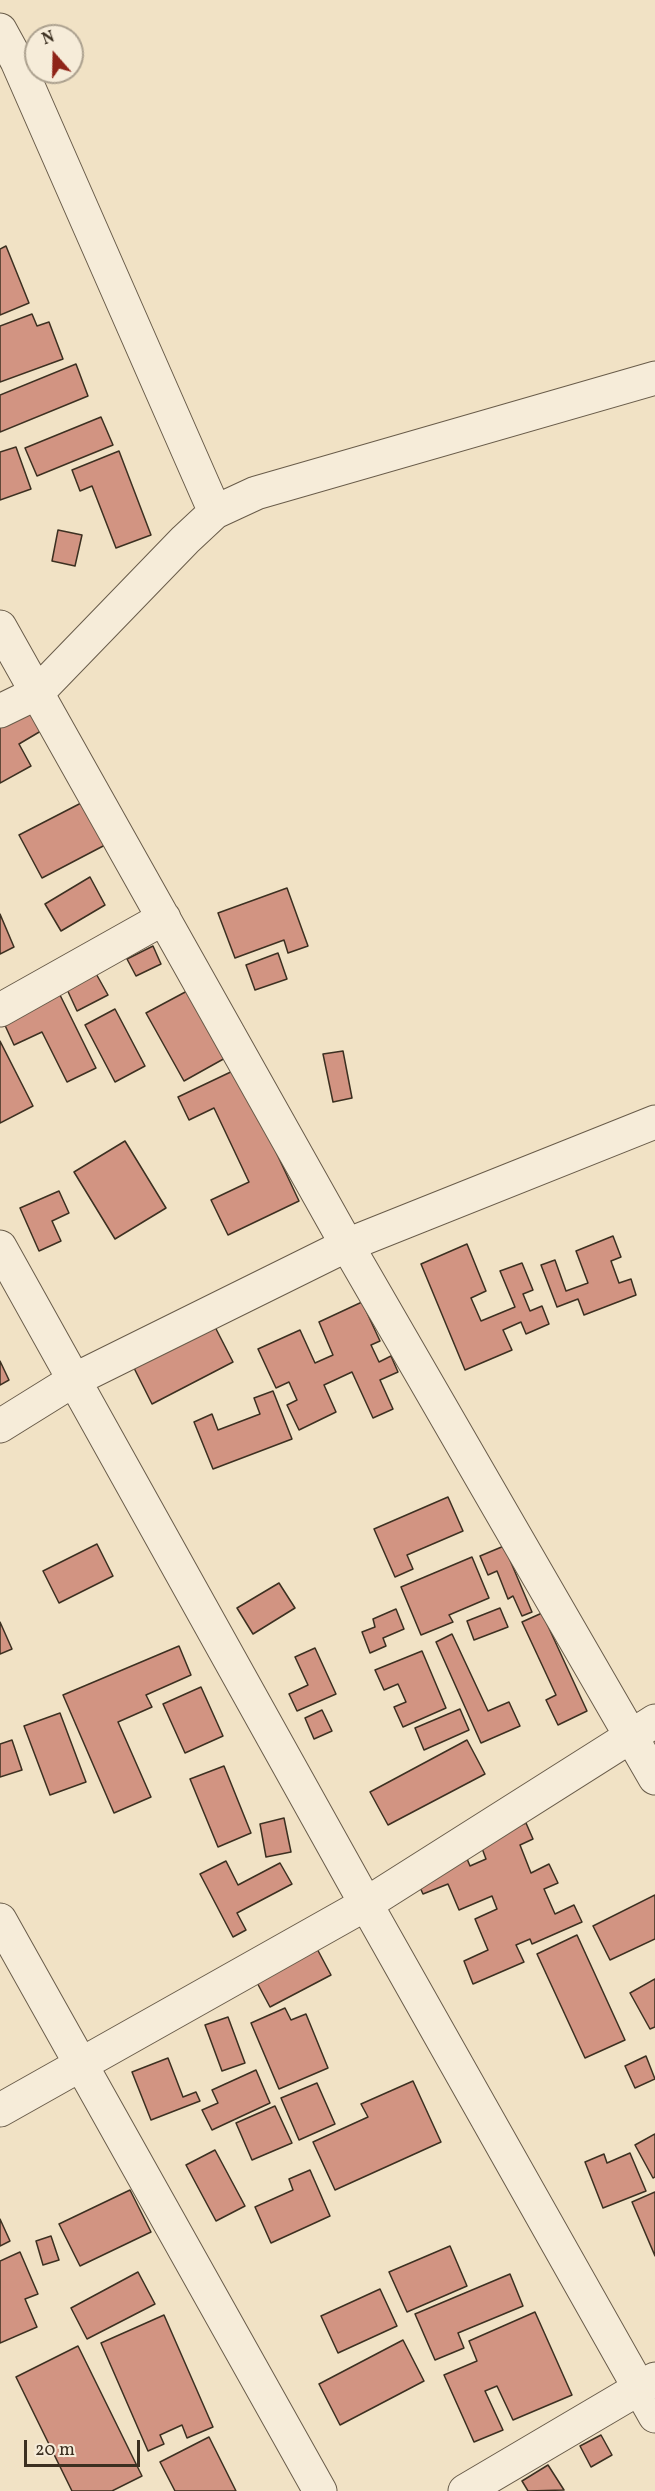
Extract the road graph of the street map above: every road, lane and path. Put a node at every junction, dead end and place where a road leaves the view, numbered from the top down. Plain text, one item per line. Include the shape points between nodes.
1 (0, 30) edge
2 (9, 66) edge
3 (655, 378) edge
4 (215, 512) junction
5 (0, 627) edge
6 (37, 693) junction
7 (0, 711) edge
8 (164, 918) junction
9 (0, 1010) edge
10 (655, 1122) edge
11 (347, 1245) junction
12 (0, 1247) edge
13 (74, 1380) junction
14 (0, 1426) edge
15 (643, 1730) edge
16 (655, 1778) edge
17 (366, 1905) junction
18 (0, 1920) edge
19 (81, 2064) junction
20 (0, 2109) edge
21 (650, 2394) edge
22 (320, 2491) edge
23 (465, 2491) edge

1 - 2 street
2 - 4 street
3 - 4 street via 256,493
4 - 6 street
5 - 6 street
6 - 7 street
6 - 8 street
8 - 9 street
8 - 11 street
10 - 11 street
11 - 13 street
11 - 15 street
12 - 13 street
13 - 14 street
13 - 17 street
15 - 16 street
15 - 17 street
17 - 19 street
17 - 21 street
18 - 19 street
19 - 20 street
19 - 22 street
21 - 23 street

